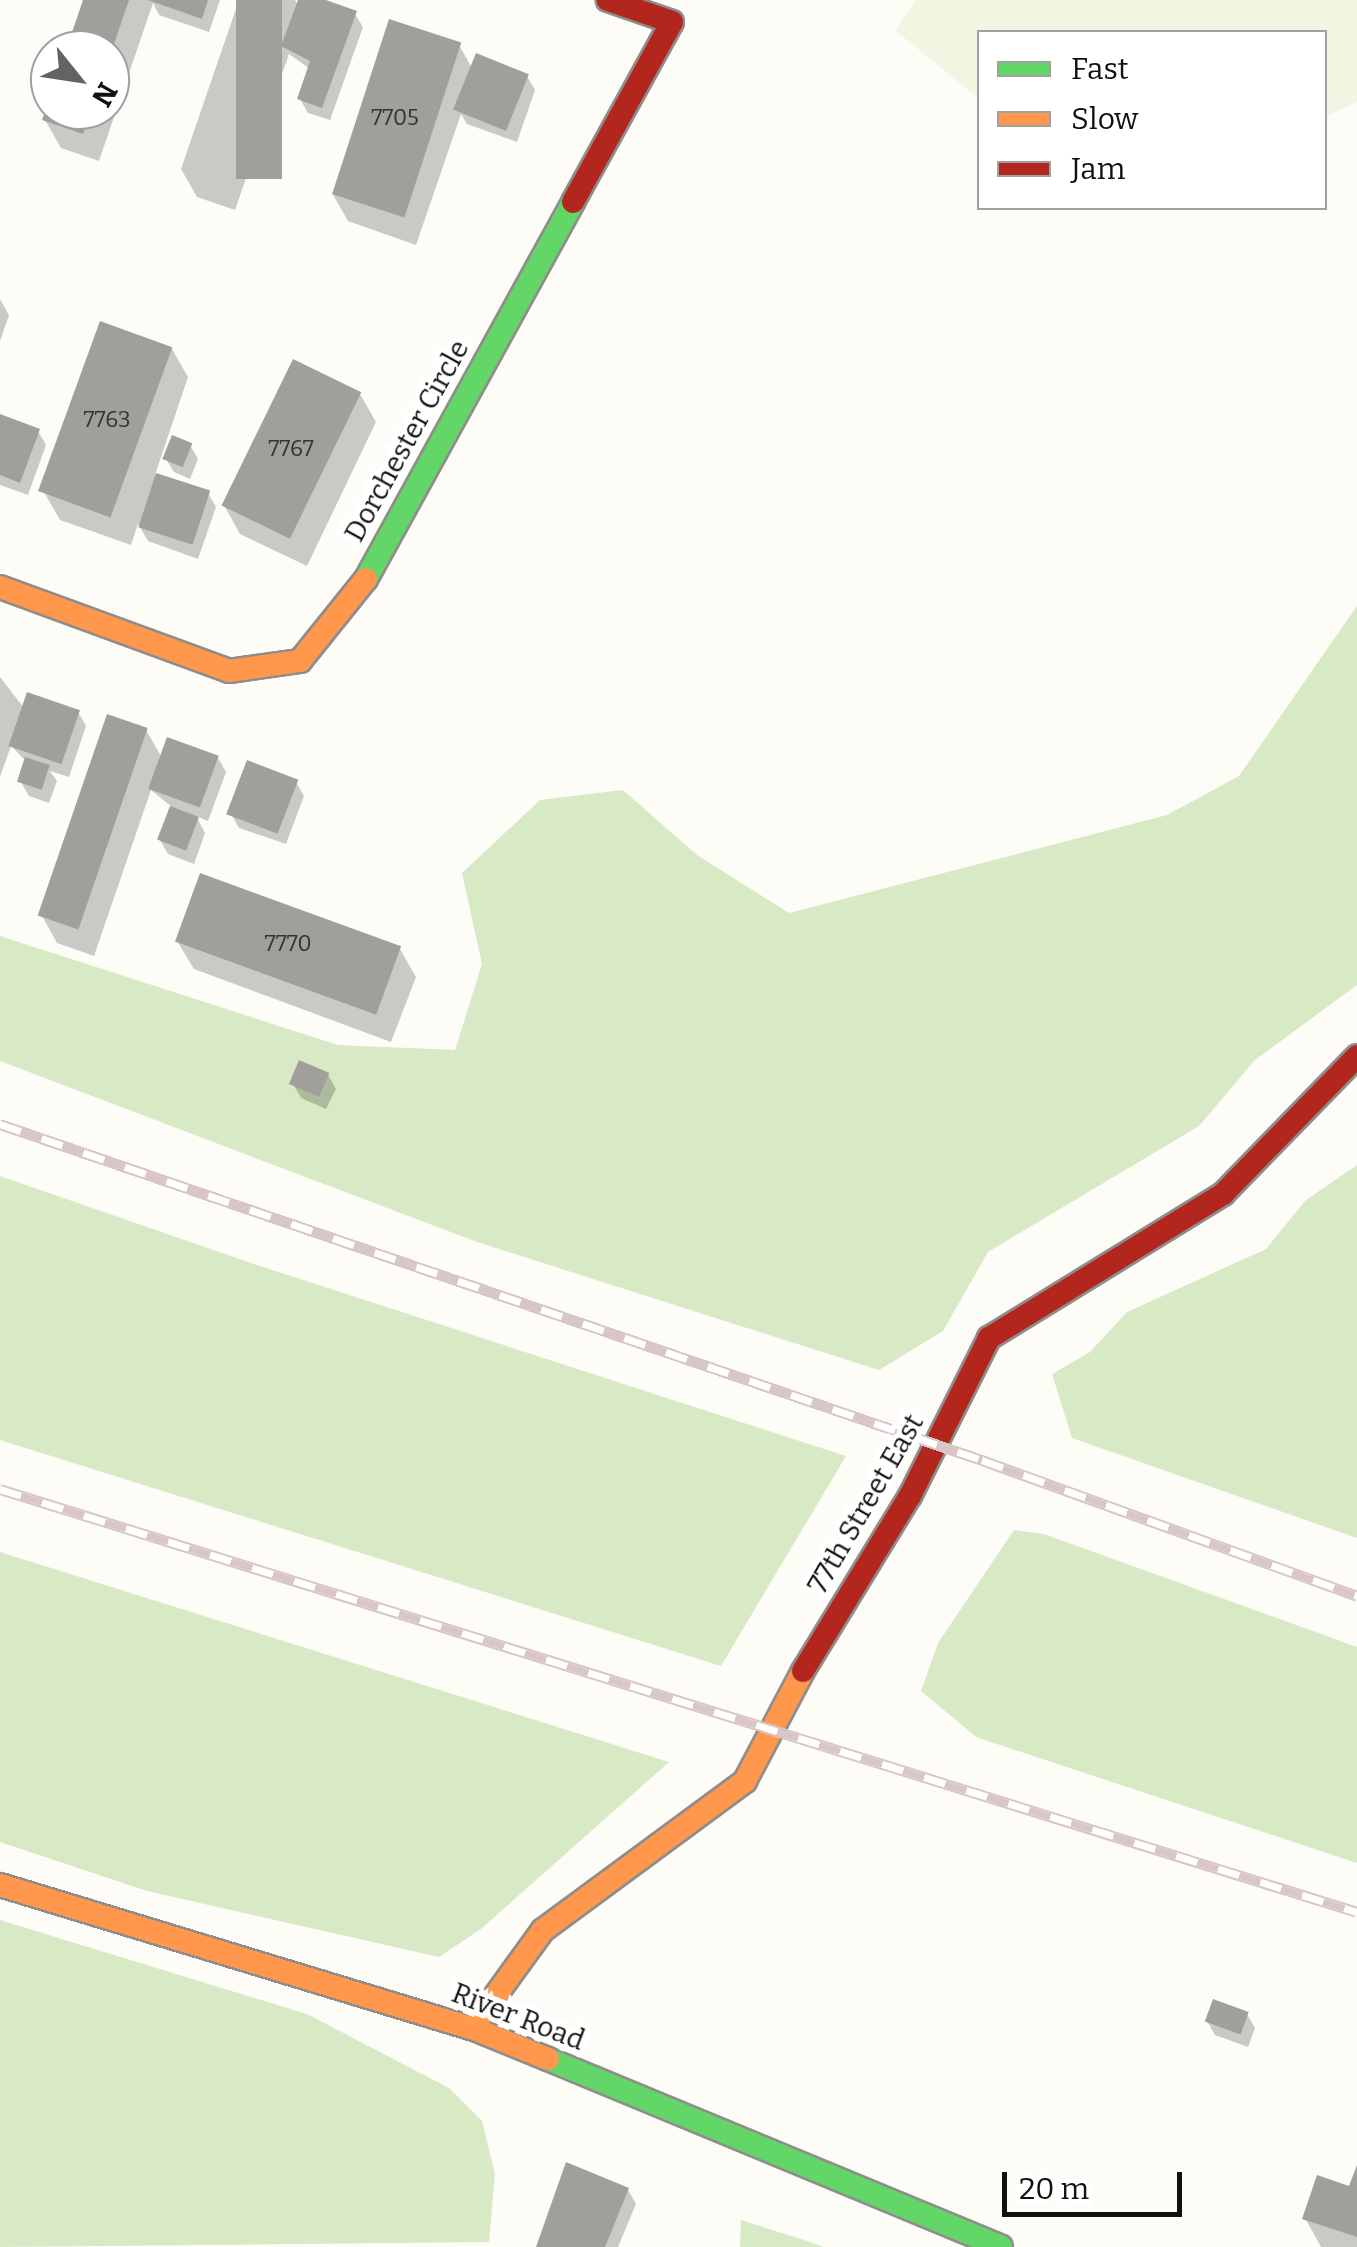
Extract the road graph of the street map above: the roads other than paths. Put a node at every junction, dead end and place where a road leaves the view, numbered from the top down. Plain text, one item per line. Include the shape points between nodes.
1 (608, 0) edge
2 (0, 588) edge
3 (1357, 1056) edge
4 (0, 1884) edge
5 (472, 2028) junction
6 (1001, 2247) edge

1 - 2 street, Dorchester Circle via 672,22 352,603 300,660 229,671
3 - 5 street, 77th Street East via 1223,1194 989,1338 910,1496 800,1676 745,1781 544,1930
4 - 5 street, River Road
5 - 6 street, River Road

